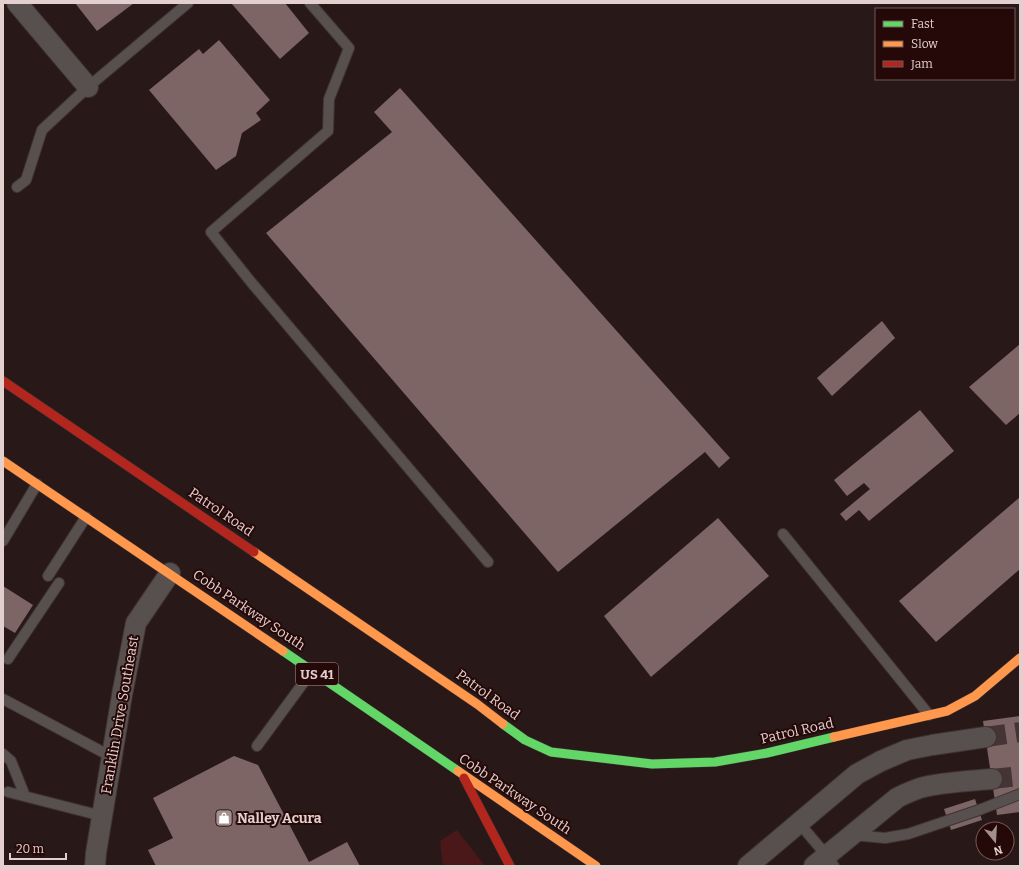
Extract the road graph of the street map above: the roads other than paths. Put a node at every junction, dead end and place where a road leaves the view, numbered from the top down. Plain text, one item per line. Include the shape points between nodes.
1 (17, 3) edge
2 (188, 3) edge
3 (310, 3) edge
4 (88, 87) junction
5 (17, 187) dead end
6 (3, 381) edge
7 (3, 461) edge
8 (37, 484) junction
9 (86, 517) junction
10 (784, 534) dead end
11 (3, 541) edge
12 (488, 562) dead end
13 (170, 573) junction
14 (48, 576) dead end
15 (59, 583) dead end
16 (8, 658) dead end
17 (1020, 658) edge
18 (312, 671) junction
19 (3, 699) edge
20 (929, 715) junction
21 (986, 737) tunnel mouth
22 (257, 746) dead end
23 (3, 754) edge
24 (112, 757) junction
25 (463, 776) junction
26 (992, 779) tunnel mouth
27 (8, 792) dead end
28 (1020, 794) edge
29 (25, 796) junction
30 (102, 816) junction
31 (799, 823) junction
32 (851, 835) junction
33 (825, 863) edge
34 (95, 866) edge
35 (510, 866) edge
36 (596, 866) edge
37 (748, 866) edge

1 - 4 street
2 - 4 lane
3 - 12 lane via 349,48 329,99 328,131 211,232
4 - 5 lane via 42,130 26,180
6 - 20 street, Patrol Road via 471,700 525,740 551,752 652,764 714,762 766,753
7 - 8 street, Cobb Parkway South / US 41
8 - 9 street, Cobb Parkway South / US 41
8 - 11 lane
9 - 13 street, Cobb Parkway South / US 41
9 - 14 lane
10 - 20 lane
13 - 18 street, Cobb Parkway South / US 41
13 - 24 street, Franklin Drive Southeast via 136,623
15 - 16 lane
17 - 20 street, Patrol Road via 960,706
18 - 22 lane
18 - 25 street, Cobb Parkway South / US 41
19 - 24 lane
21 - 31 street via 906,750 881,761 858,774
23 - 29 lane via 11,760
24 - 30 street, Franklin Drive Southeast
25 - 35 street
25 - 36 street, Cobb Parkway South / US 41
26 - 32 street via 936,785 908,792
27 - 29 lane
28 - 32 lane via 908,834 885,838
29 - 30 lane
30 - 34 street, Franklin Drive Southeast
31 - 33 lane
31 - 37 street
32 - 33 street

